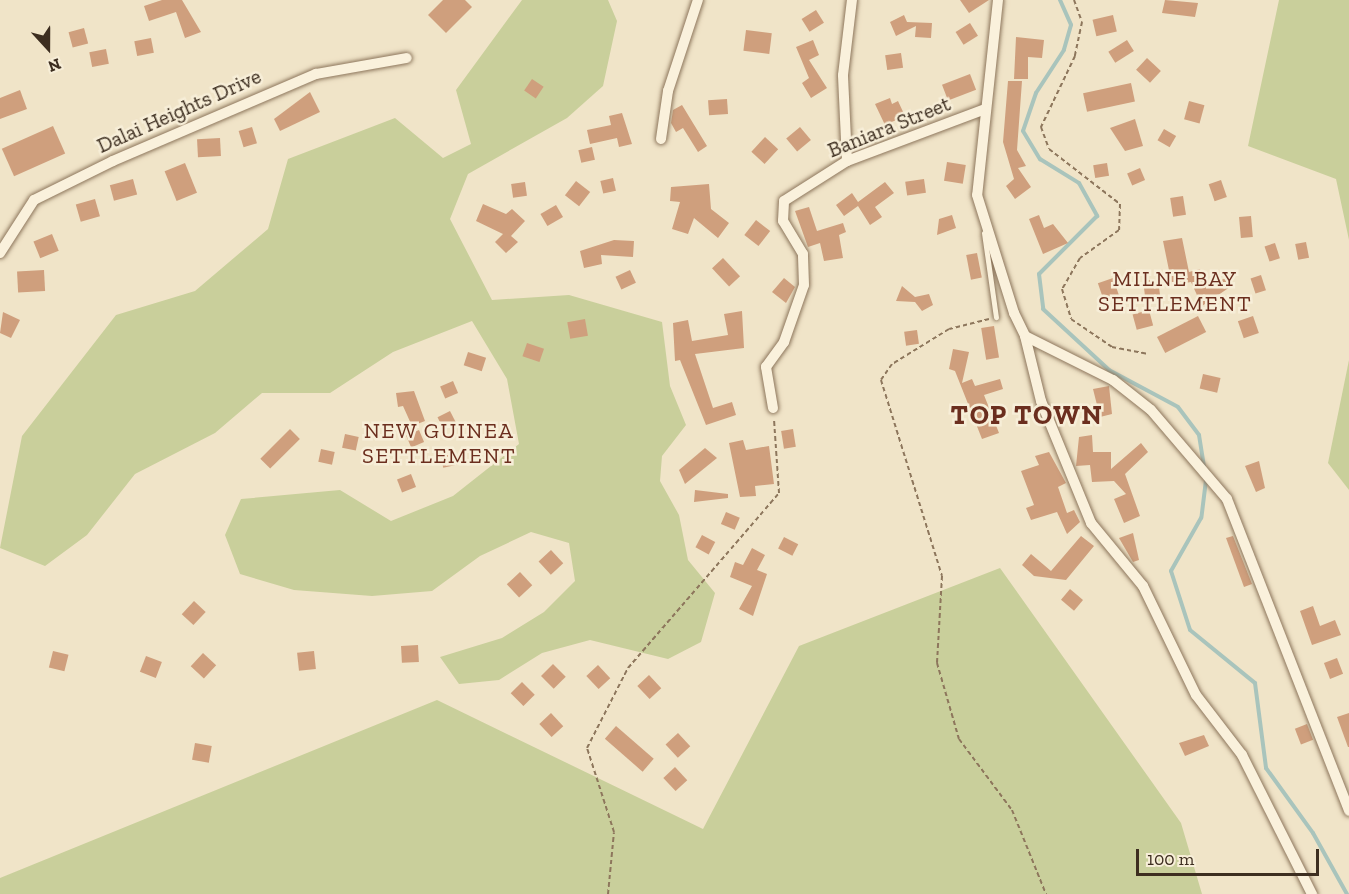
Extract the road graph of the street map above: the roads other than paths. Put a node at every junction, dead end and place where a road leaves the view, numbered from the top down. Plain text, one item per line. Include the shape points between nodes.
1 (698, 0) edge
2 (852, 0) edge
3 (998, 0) edge
4 (407, 58) dead end
5 (985, 109) junction
6 (661, 139) dead end
7 (847, 161) junction
8 (977, 195) junction
9 (0, 253) edge
10 (996, 317) road end
11 (1025, 336) junction
12 (773, 408) road end
13 (1349, 812) edge
14 (1312, 894) edge

1 - 6 street via 668,91
2 - 7 street via 843,75
3 - 5 street
4 - 9 street, Dalai Heights Drive via 316,74 113,161 34,200
5 - 7 street, Baniara Street
5 - 8 street
7 - 12 street, Baniara Street via 784,201 783,221 803,254 804,285 784,342 766,367
8 - 10 lane
8 - 11 street
11 - 13 street via 1113,380 1151,410 1227,499
11 - 14 street via 1041,401 1091,523 1143,586 1196,695 1242,755

